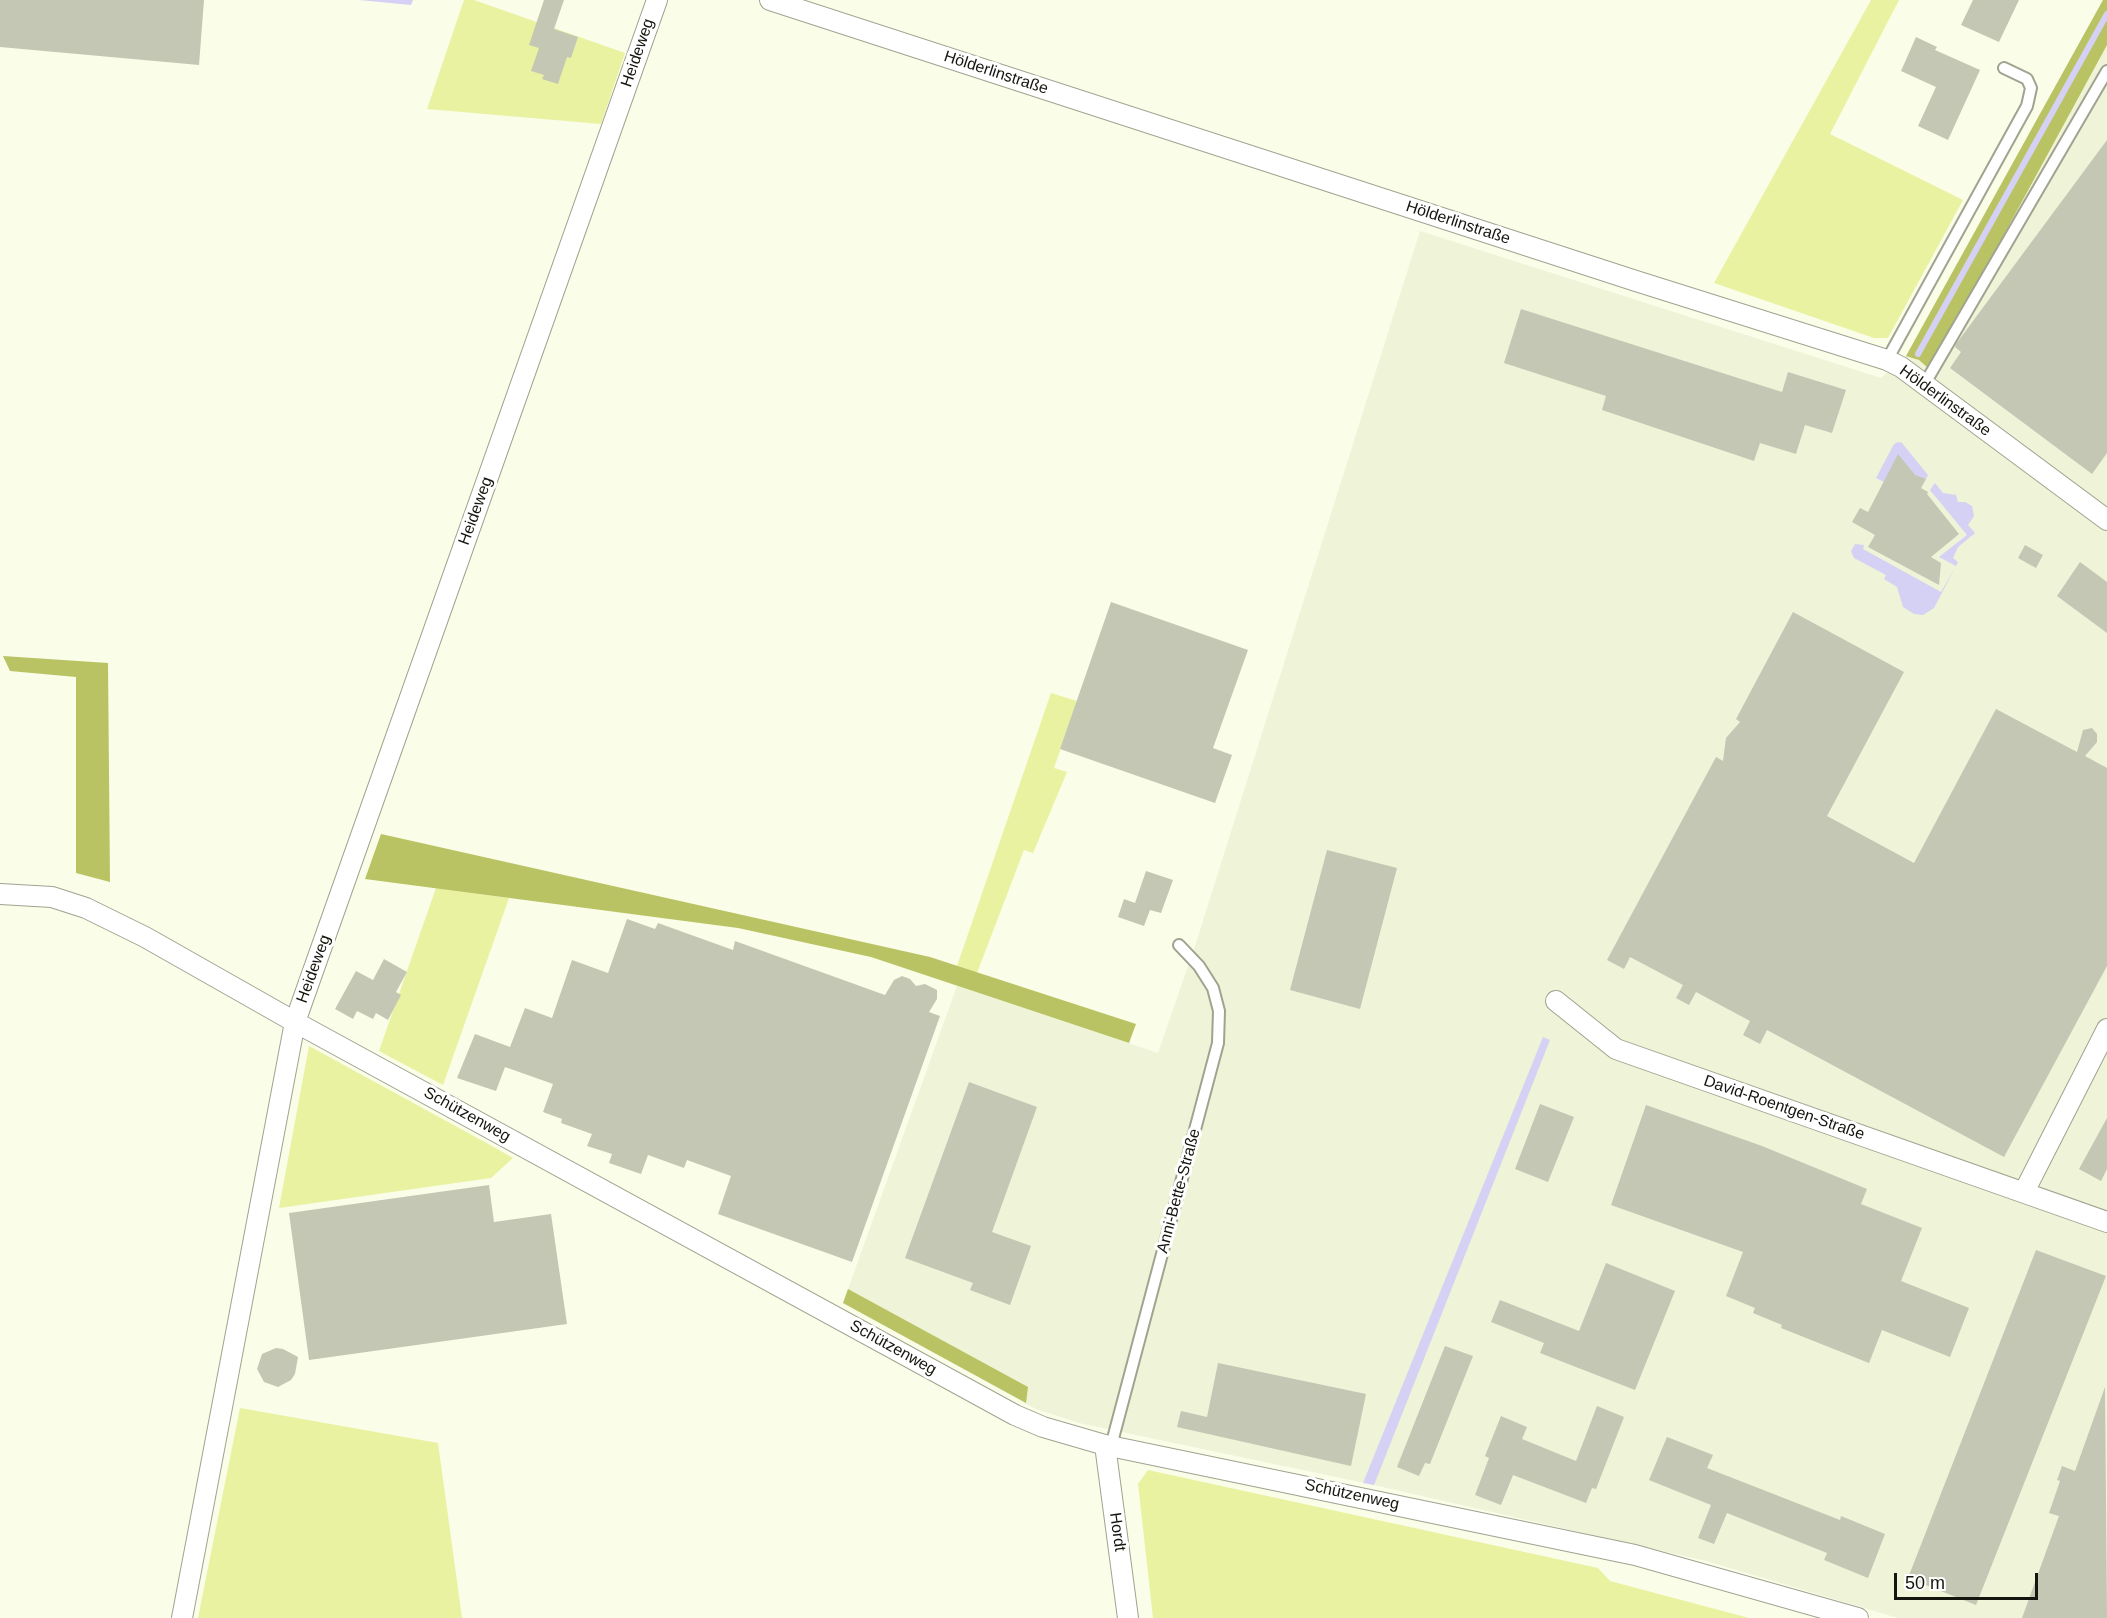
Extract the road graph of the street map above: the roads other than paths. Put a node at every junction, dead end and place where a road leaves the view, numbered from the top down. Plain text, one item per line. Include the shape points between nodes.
1 (657, 0) edge
2 (770, 0) edge
3 (2004, 68) dead end
4 (2107, 71) edge
5 (1887, 360) junction
6 (1924, 385) junction
7 (2107, 520) edge
8 (0, 894) edge
9 (1179, 945) dead end
10 (1556, 1001) dead end
11 (295, 1022) junction
12 (2107, 1029) edge
13 (2024, 1192) junction
14 (2107, 1222) edge
15 (1108, 1446) junction
16 (182, 1618) edge
17 (1128, 1618) edge
18 (1858, 1618) edge

1 - 11 street, Heideweg
2 - 5 street, Hölderlinstraße
3 - 5 lane via 2027,79 2031,88 2027,106
4 - 6 lane
5 - 6 street, Hölderlinstraße
6 - 7 street, Hölderlinstraße
8 - 11 street, Schützenweg via 52,897 86,908
9 - 15 lane, Anni-Bette-Straße via 1213,988 1219,1011 1219,1036
10 - 13 street, David-Roentgen-Straße via 1616,1049
11 - 15 street, Schützenweg via 1015,1415
11 - 16 street, Heideweg
12 - 13 street
13 - 14 street, David-Roentgen-Straße
15 - 17 street, Hordt
15 - 18 street, Schützenweg via 1635,1555

